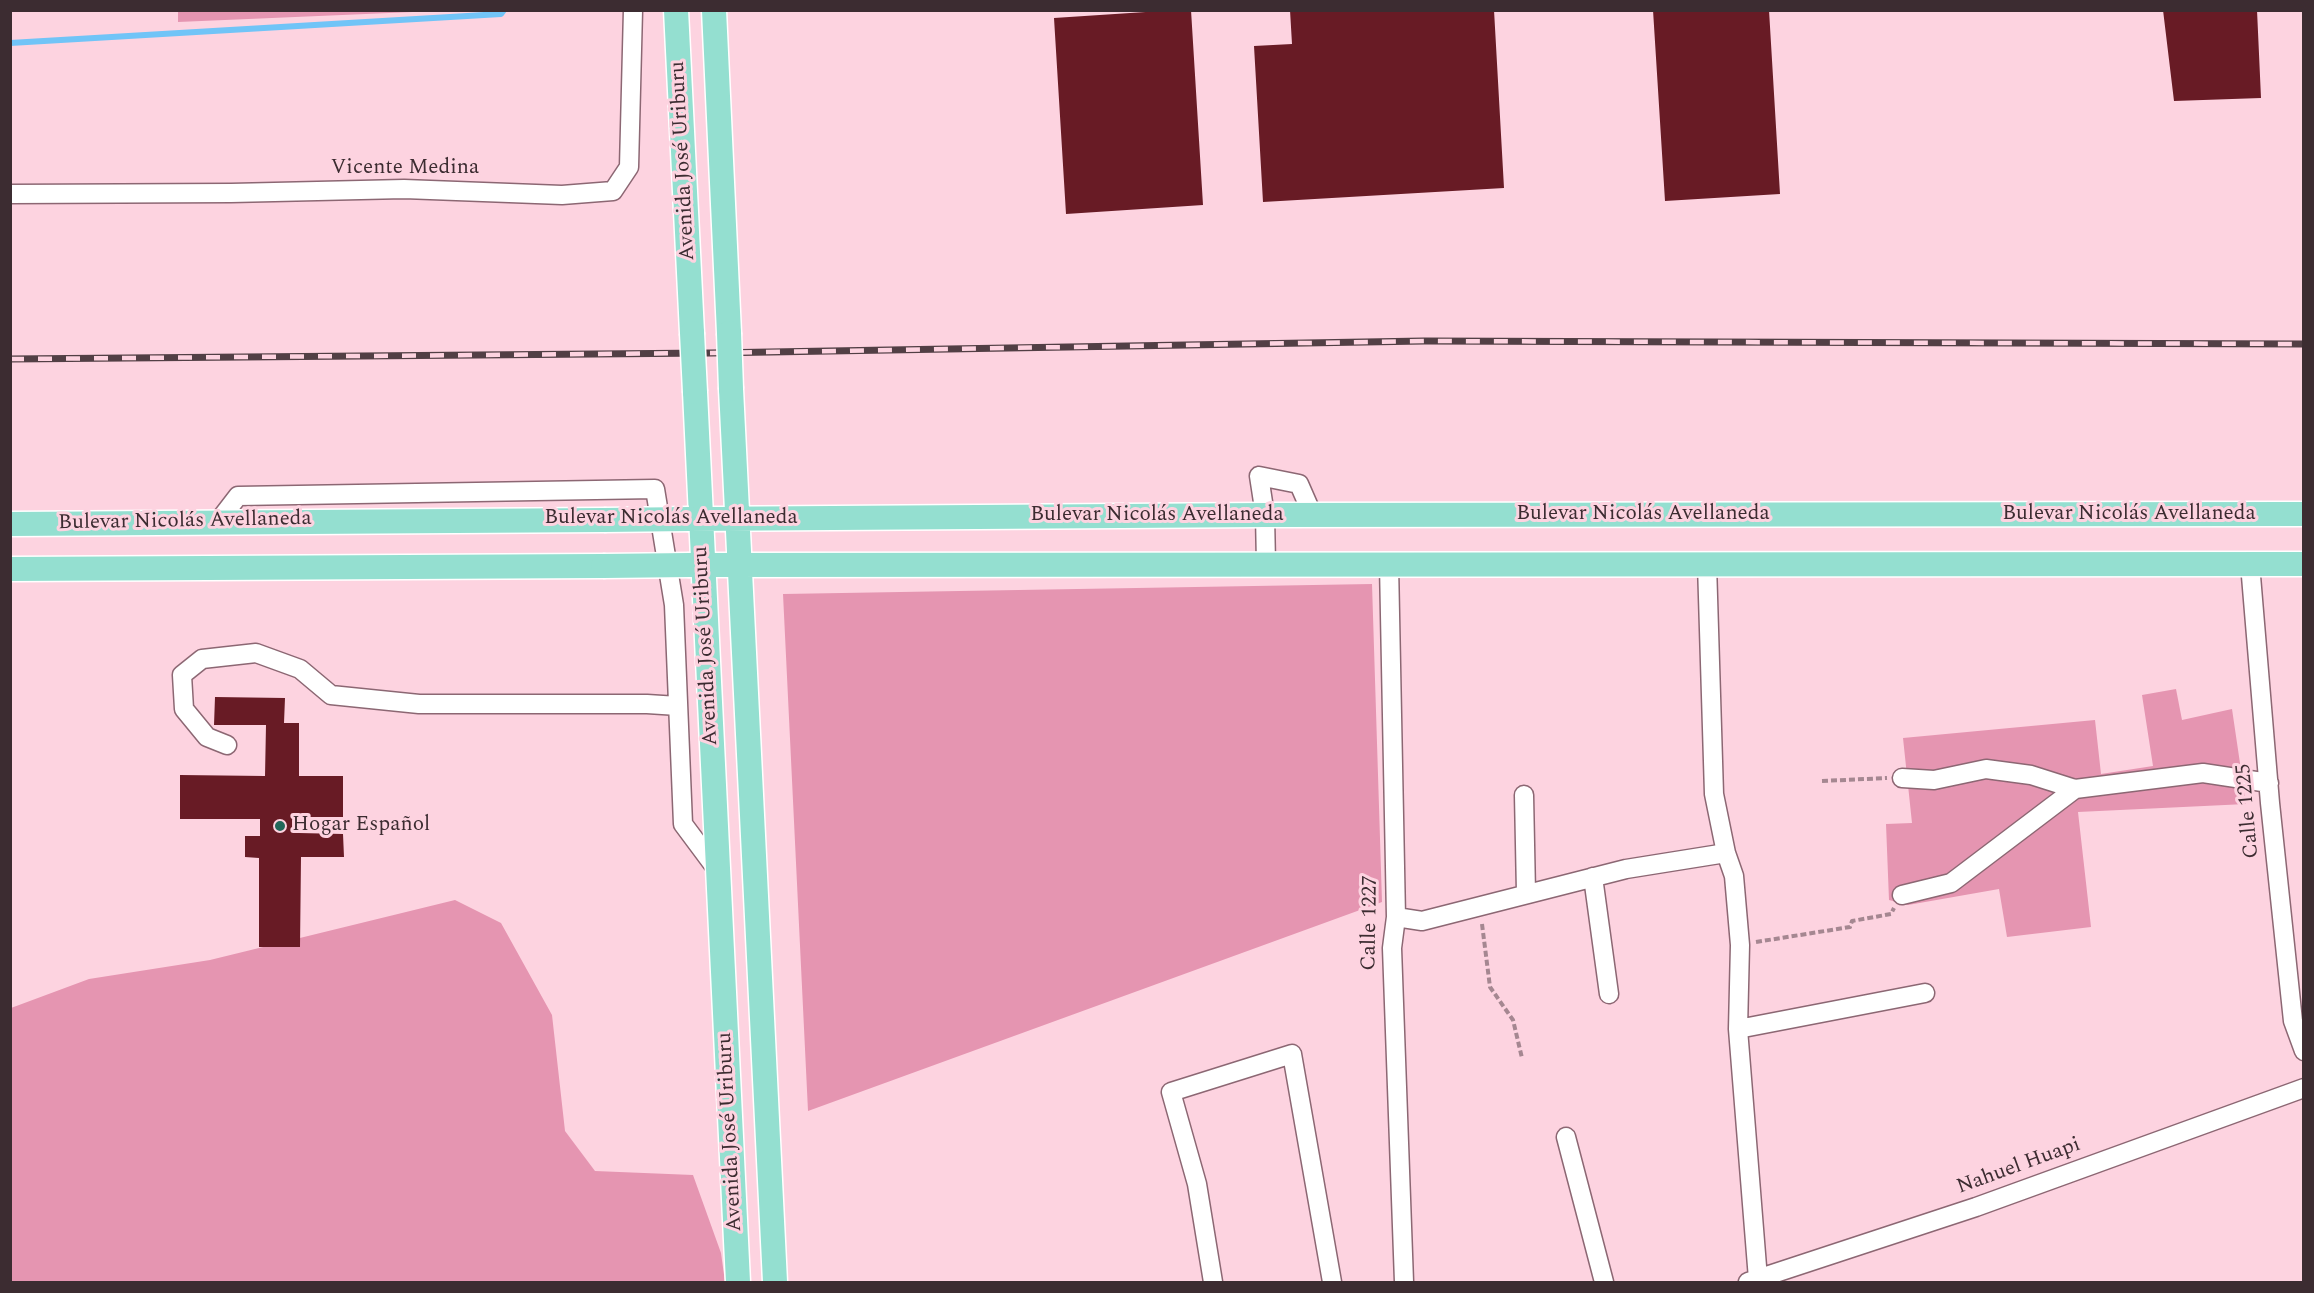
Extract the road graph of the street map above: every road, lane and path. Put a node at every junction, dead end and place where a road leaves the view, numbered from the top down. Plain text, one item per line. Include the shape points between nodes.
1 (633, 10) edge
2 (676, 10) edge
3 (714, 10) edge
4 (10, 194) edge
5 (2304, 514) edge
6 (1265, 515) junction
7 (1313, 516) junction
8 (695, 519) junction
9 (737, 519) junction
10 (218, 522) junction
11 (10, 524) edge
12 (739, 564) junction
13 (1266, 564) junction
14 (1389, 564) junction
15 (1707, 564) junction
16 (2250, 564) junction
17 (2304, 564) edge
18 (697, 565) junction
19 (10, 569) edge
20 (678, 706) junction
21 (227, 746) dead end
22 (1902, 778) joint
23 (1822, 781) dead end
24 (2269, 783) junction
25 (2075, 789) junction
26 (1524, 795) dead end
27 (1726, 853) junction
28 (718, 871) junction
29 (1593, 877) junction
30 (1526, 894) junction
31 (1902, 895) joint
32 (1480, 905) junction
33 (1396, 917) junction
34 (1740, 945) junction
35 (1925, 993) dead end
36 (1610, 994) dead end
37 (1738, 1029) junction
38 (2304, 1051) edge
39 (1522, 1058) dead end
40 (2304, 1088) edge
41 (1566, 1137) dead end
42 (1753, 1281) edge
43 (738, 1282) edge
44 (775, 1282) edge
45 (1213, 1282) edge
46 (1332, 1282) edge
47 (1404, 1282) edge
48 (1604, 1282) edge

1 - 4 street, Vicente Medina via 629,167 614,191 562,195 404,189
2 - 8 main road, Avenida José Uriburu, bridge via 695,392
3 - 9 main road, Avenida José Uriburu, bridge
5 - 7 main road, Bulevar Nicolás Avellaneda
6 - 7 main road, Bulevar Nicolás Avellaneda
6 - 7 street via 1260,476 1299,484
6 - 9 main road, Bulevar Nicolás Avellaneda
6 - 13 street
8 - 9 main road, Bulevar Nicolás Avellaneda
8 - 10 main road, Bulevar Nicolás Avellaneda, bridge
8 - 18 main road, Avenida José Uriburu
9 - 12 main road, Avenida José Uriburu
10 - 11 main road, Bulevar Nicolás Avellaneda
10 - 20 street via 238,496 655,489 674,605
12 - 13 main road, Bulevar Nicolás Avellaneda
12 - 18 main road, Bulevar Nicolás Avellaneda
12 - 44 main road, Avenida José Uriburu
13 - 14 main road, Bulevar Nicolás Avellaneda
14 - 15 main road, Bulevar Nicolás Avellaneda
14 - 33 street, Calle 1227
15 - 16 main road, Bulevar Nicolás Avellaneda
15 - 27 street via 1714,794
16 - 17 main road, Bulevar Nicolás Avellaneda
16 - 24 street, Calle 1225
18 - 19 main road, Bulevar Nicolás Avellaneda, bridge
18 - 28 main road, Avenida José Uriburu
20 - 21 street via 419,704 331,695 300,669 256,653 202,659 182,675 184,709 207,737
20 - 28 street via 683,824
22 - 23 path
22 - 25 street via 1934,780 1986,769 2031,775
24 - 25 street via 2203,773
24 - 38 street, Calle 1225 via 2293,1021
25 - 31 street via 1951,883
26 - 30 street
27 - 29 street
27 - 34 street via 1734,876
28 - 43 main road, Avenida José Uriburu
29 - 30 street
29 - 36 street
30 - 32 street
31 - 34 path via 1891,914 1852,921 1850,927
32 - 33 street via 1422,921
32 - 39 path via 1490,987 1513,1020
33 - 47 street, Calle 1227 via 1392,948
34 - 37 street
35 - 37 street
37 - 42 street
40 - 42 street, Nahuel Huapi via 1976,1207
41 - 48 street
45 - 46 street via 1197,1184 1171,1092 1292,1054

